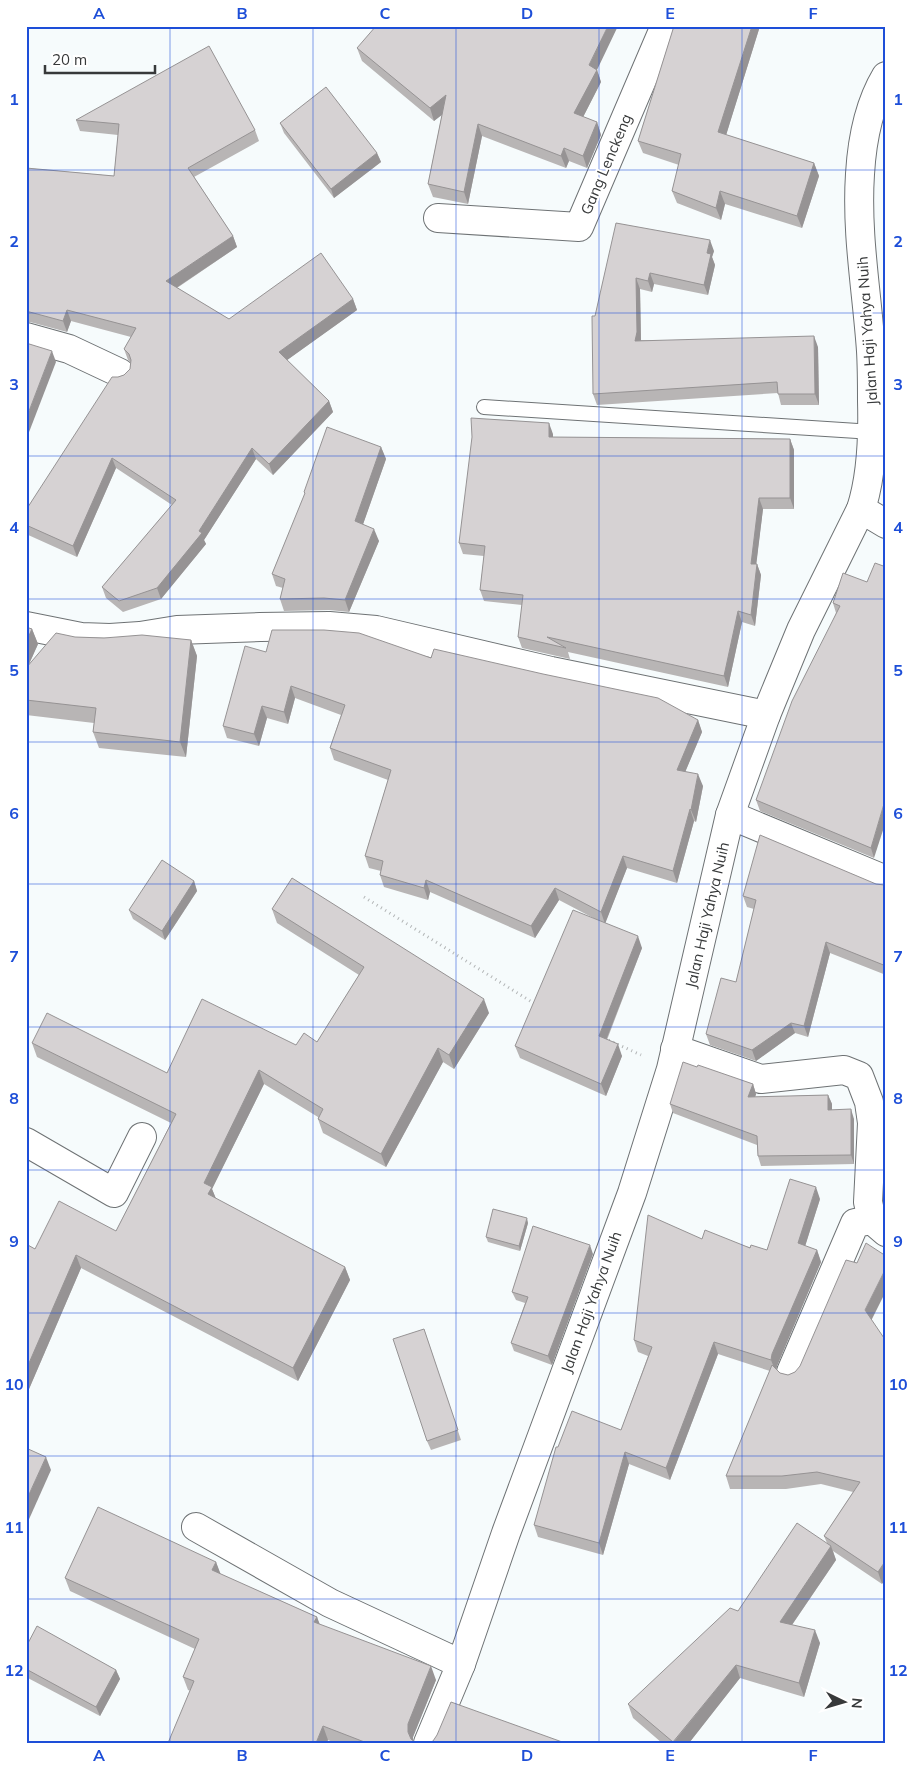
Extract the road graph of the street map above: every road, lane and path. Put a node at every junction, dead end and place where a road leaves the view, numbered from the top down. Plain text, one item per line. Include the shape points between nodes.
1 (666, 26) edge
2 (886, 76) edge
3 (438, 218) dead end
4 (26, 337) edge
5 (120, 374) edge
6 (484, 406) dead end
7 (873, 432) junction
8 (861, 509) junction
9 (886, 524) edge
10 (26, 626) edge
11 (766, 715) junction
12 (730, 815) junction
13 (886, 880) edge
14 (364, 896) dead end
15 (535, 1004) edge
16 (597, 1034) edge
17 (673, 1059) junction
18 (142, 1137) dead end
19 (26, 1142) edge
20 (879, 1226) edge
21 (791, 1372) edge
22 (196, 1528) dead end
23 (461, 1664) junction
24 (428, 1743) edge

1 - 3 street, Gang Lenckeng via 579,227
2 - 7 street, Jalan Haji Yahya Nuih via 870,113 862,149 858,204 871,352
4 - 5 street via 69,349
6 - 7 lane
7 - 8 street, Jalan Haji Yahya Nuih via 868,489
8 - 9 street
8 - 11 street, Jalan Haji Yahya Nuih via 801,630
10 - 11 street via 81,637 110,638 176,630 251,627 329,626 376,630 551,671
11 - 12 street, Jalan Haji Yahya Nuih
12 - 13 street
12 - 17 street, Jalan Haji Yahya Nuih
14 - 15 path
16 - 17 path
17 - 20 street via 761,1079 844,1070 859,1076 869,1102 872,1123 868,1202
17 - 23 street, Jalan Haji Yahya Nuih via 632,1193 509,1524
18 - 19 street via 114,1193
20 - 21 street via 855,1223
22 - 23 street via 330,1603
23 - 24 street, Jalan Haji Yahya Nuih

